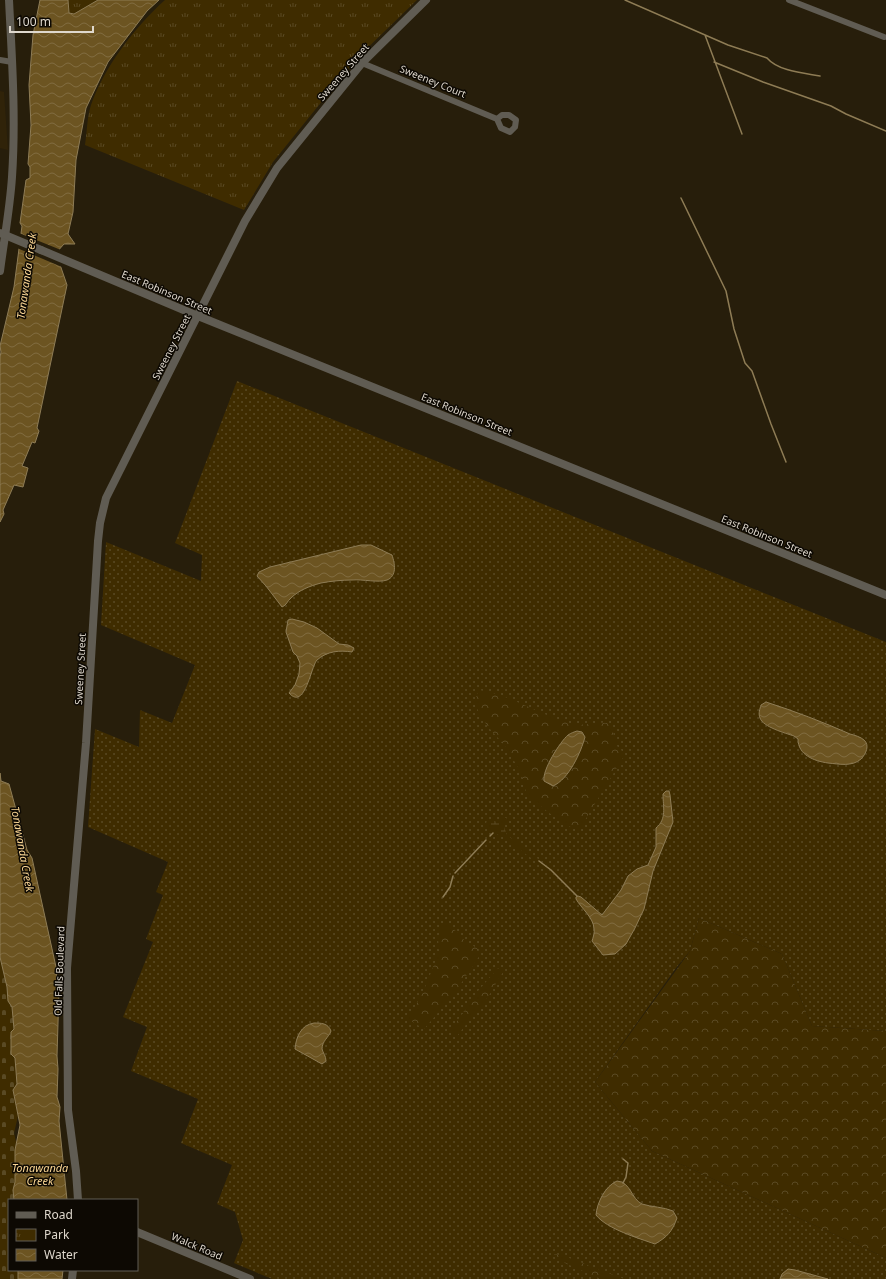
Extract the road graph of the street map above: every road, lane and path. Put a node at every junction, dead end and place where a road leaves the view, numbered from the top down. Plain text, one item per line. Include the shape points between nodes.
1 (9, 0) edge
2 (426, 0) edge
3 (789, 0) edge
4 (884, 37) dead end
5 (0, 60) edge
6 (12, 62) junction
7 (362, 63) junction
8 (497, 119) dead end
9 (0, 233) edge
10 (0, 271) edge
11 (198, 316) junction
12 (886, 595) edge
13 (86, 742) joint
14 (78, 1199) edge
15 (138, 1232) edge
16 (250, 1279) edge

1 - 6 street
2 - 7 street, Sweeney Street
3 - 4 street
5 - 6 street
6 - 10 street via 12,179
7 - 8 street, Sweeney Court
7 - 11 street, Sweeney Street via 277,168 245,221
9 - 11 street, East Robinson Street, bridge
11 - 12 street, East Robinson Street
11 - 13 street, Sweeney Street via 106,498 98,541
13 - 14 street, Old Falls Boulevard via 67,968 68,1110
15 - 16 street, Walck Road

